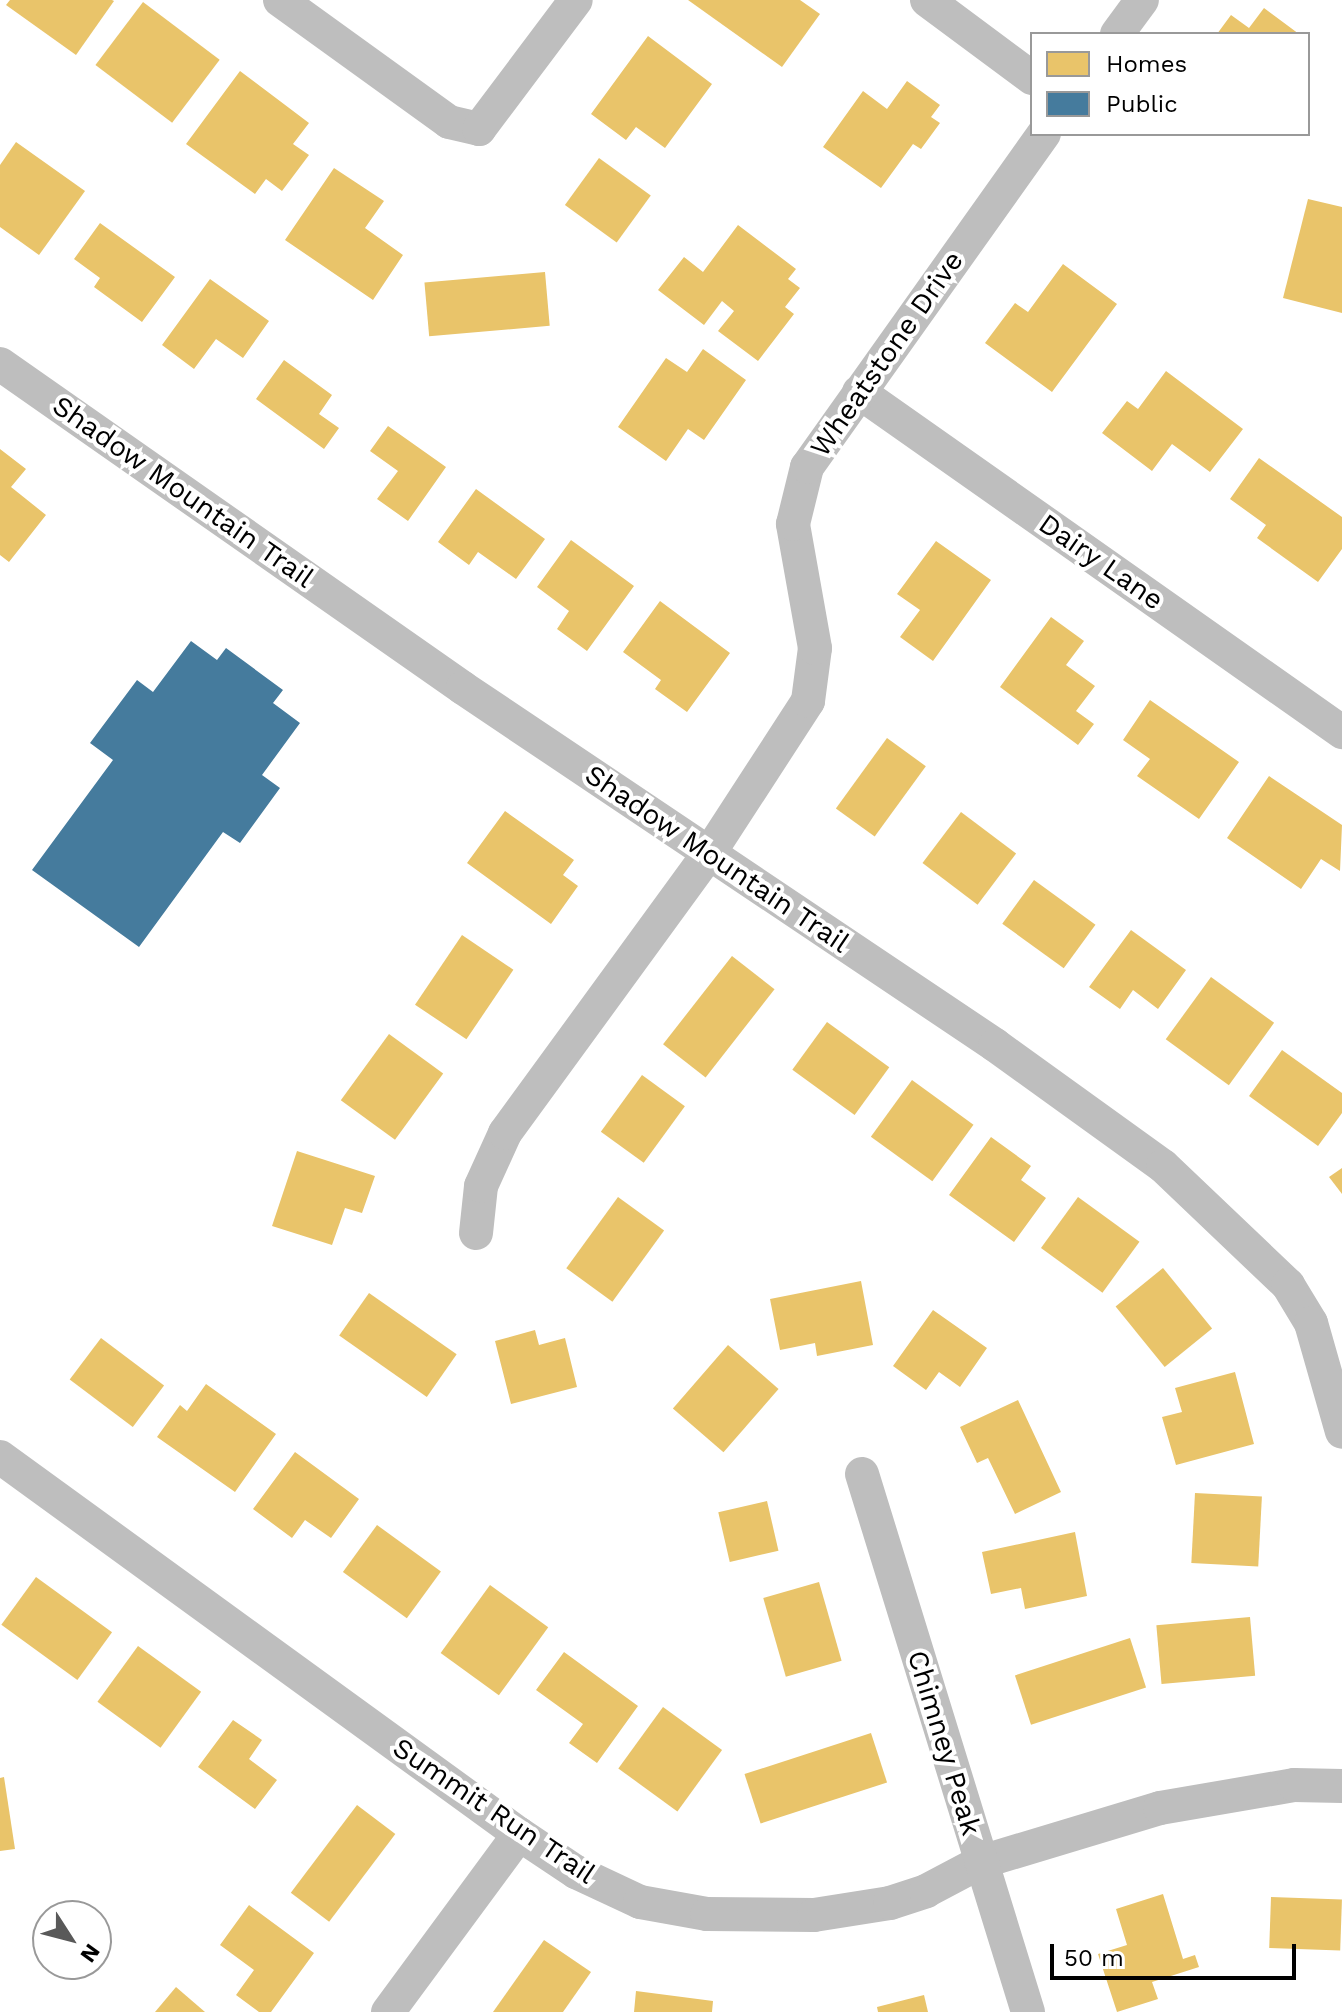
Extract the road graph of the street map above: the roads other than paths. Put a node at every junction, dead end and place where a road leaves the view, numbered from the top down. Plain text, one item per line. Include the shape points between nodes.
1 (280, 0) edge
2 (576, 0) edge
3 (927, 0) edge
4 (1142, 0) edge
5 (1118, 32) edge
6 (1030, 77) edge
7 (1043, 136) edge
8 (0, 364) edge
9 (859, 392) junction
10 (1342, 732) edge
11 (710, 852) junction
12 (476, 1233) dead end
13 (1342, 1432) edge
14 (0, 1457) edge
15 (862, 1474) dead end
16 (1342, 1786) edge
17 (519, 1834) junction
18 (981, 1862) junction
19 (388, 2012) edge
20 (1028, 2012) edge

1 - 2 street via 449,122 479,129
3 - 6 street
4 - 5 street
7 - 9 street, Wheatstone Drive
8 - 11 street, Shadow Mountain Trail via 463,688
9 - 10 street, Dairy Lane
9 - 11 street, Wheatstone Drive via 807,467 793,524 815,648 808,701
11 - 12 street, Wheatstone Drive via 505,1133 481,1186
11 - 13 street, Shadow Mountain Trail via 995,1045 1163,1166 1225,1220 1288,1285 1311,1323
14 - 17 street, Summit Run Trail
15 - 18 street, Chimney Peak
16 - 18 street, Summit Run Trail via 1294,1785 1202,1798
17 - 18 street, Summit Run Trail via 576,1872 640,1902 707,1914 814,1915 890,1903
17 - 19 street
18 - 20 street, Chimney Peak

